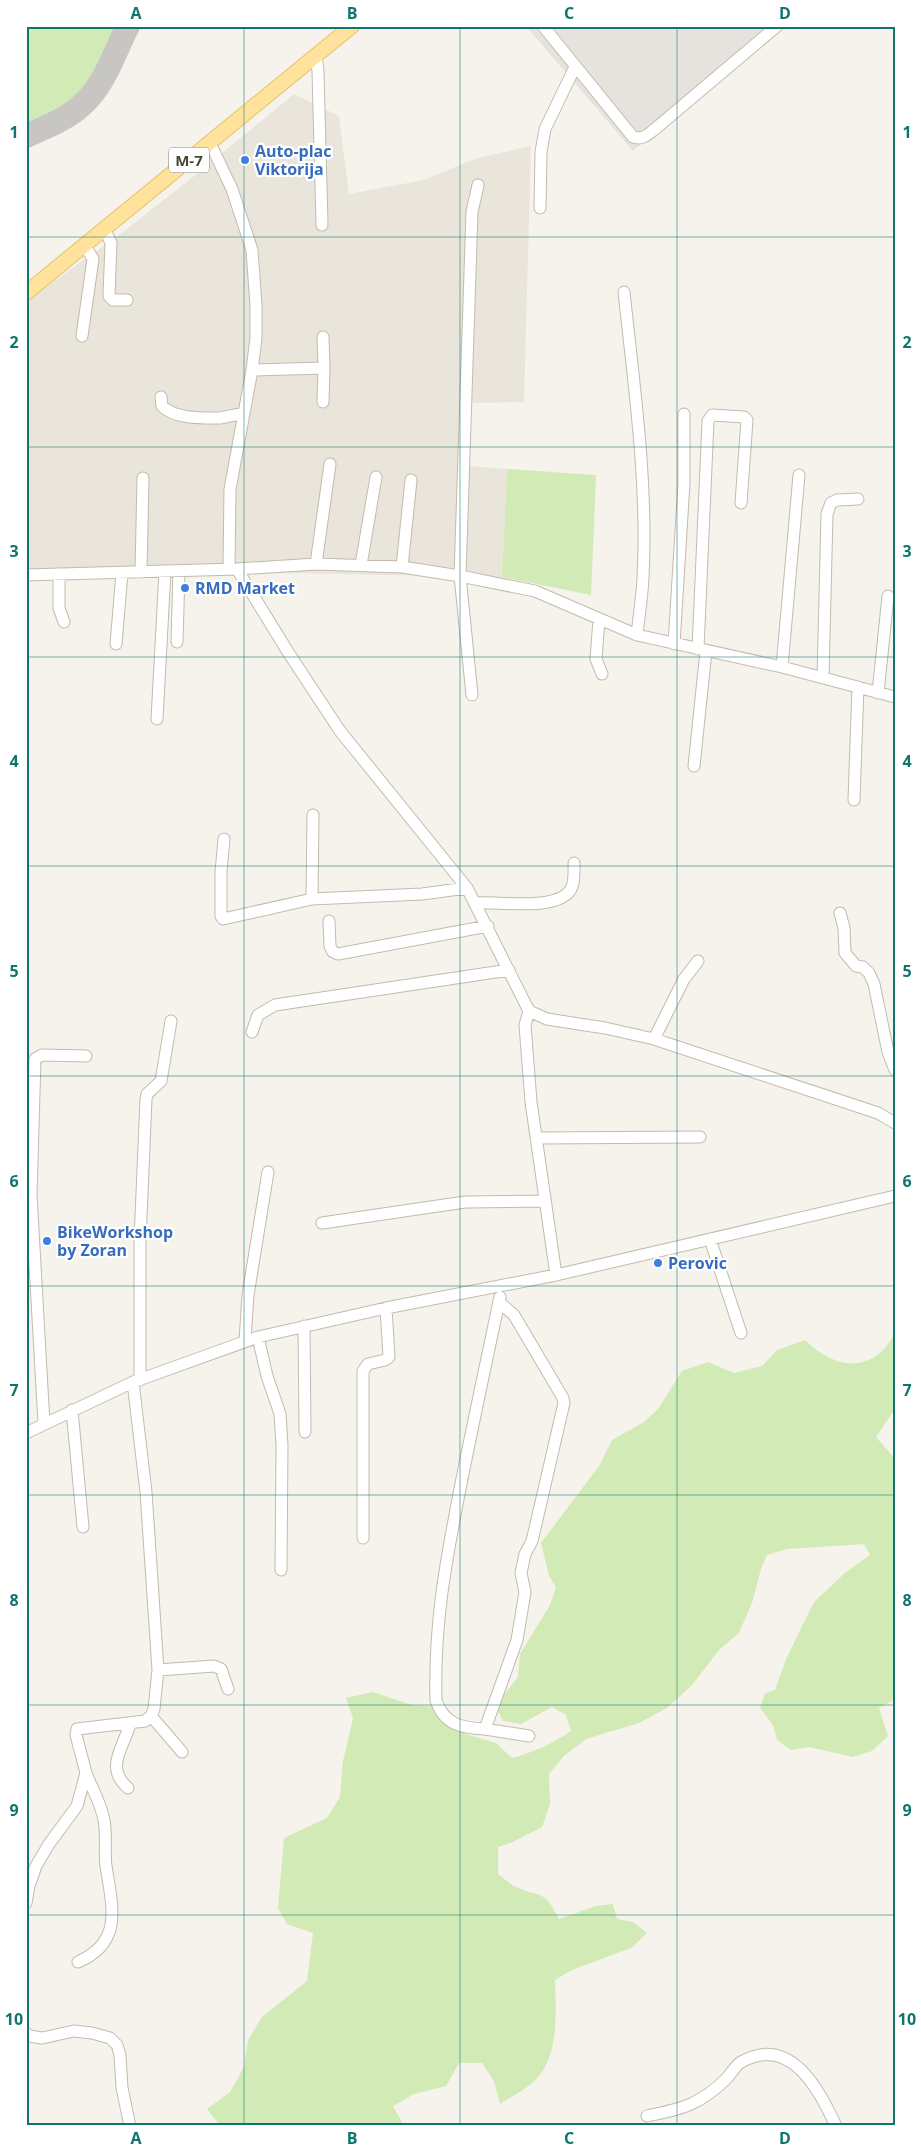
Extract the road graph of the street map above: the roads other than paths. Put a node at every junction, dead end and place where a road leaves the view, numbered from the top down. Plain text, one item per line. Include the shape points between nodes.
1 (352, 26) edge
2 (543, 26) edge
3 (777, 26) edge
4 (316, 56) junction
5 (575, 67) junction
6 (210, 143) junction
7 (478, 185) dead end
8 (540, 208) dead end
9 (322, 226) dead end
10 (105, 230) junction
11 (85, 246) junction
12 (624, 292) dead end
13 (26, 293) edge
14 (127, 300) dead end
15 (82, 336) dead end
16 (323, 337) dead end
17 (324, 368) junction
18 (252, 370) junction
19 (162, 397) dead end
20 (323, 402) dead end
21 (244, 414) junction
22 (684, 414) dead end
23 (330, 464) dead end
24 (799, 475) dead end
25 (376, 477) dead end
26 (143, 478) dead end
27 (411, 480) dead end
28 (684, 483) junction
29 (706, 488) junction
30 (858, 499) dead end
31 (741, 503) dead end
32 (316, 564) junction
33 (361, 565) junction
34 (402, 567) junction
35 (233, 569) junction
36 (165, 571) junction
37 (179, 571) junction
38 (141, 572) junction
39 (122, 573) junction
40 (59, 574) junction
41 (26, 575) edge
42 (460, 576) junction
43 (888, 596) dead end
44 (599, 620) junction
45 (64, 622) dead end
46 (637, 635) junction
47 (177, 642) dead end
48 (116, 644) dead end
49 (674, 644) junction
50 (702, 650) junction
51 (782, 667) junction
52 (602, 674) dead end
53 (823, 678) junction
54 (858, 687) junction
55 (878, 693) junction
56 (472, 694) dead end
57 (895, 697) edge
58 (156, 719) dead end
59 (694, 766) dead end
60 (854, 800) dead end
61 (313, 814) dead end
62 (224, 839) dead end
63 (574, 863) dead end
64 (466, 888) junction
65 (312, 899) junction
66 (475, 903) junction
67 (840, 913) dead end
68 (329, 921) dead end
69 (488, 926) junction
70 (698, 961) dead end
71 (509, 970) junction
72 (529, 1012) junction
73 (171, 1021) dead end
74 (252, 1032) dead end
75 (654, 1039) junction
76 (86, 1056) dead end
77 (895, 1070) edge
78 (895, 1123) edge
79 (700, 1137) dead end
80 (536, 1138) junction
81 (268, 1172) dead end
82 (895, 1196) edge
83 (545, 1202) junction
84 (322, 1223) dead end
85 (710, 1239) junction
86 (556, 1275) junction
87 (503, 1286) junction
88 (499, 1302) junction
89 (386, 1308) junction
90 (304, 1326) junction
91 (741, 1333) dead end
92 (258, 1337) junction
93 (245, 1341) junction
94 (137, 1381) junction
95 (72, 1410) junction
96 (44, 1423) junction
97 (26, 1432) edge
98 (305, 1432) dead end
99 (83, 1527) dead end
100 (363, 1538) dead end
101 (281, 1570) dead end
102 (158, 1670) junction
103 (228, 1689) dead end
104 (151, 1716) junction
105 (130, 1724) junction
106 (485, 1729) junction
107 (529, 1736) dead end
108 (182, 1752) dead end
109 (86, 1773) junction
110 (128, 1788) dead end
111 (26, 1904) edge
112 (78, 1962) dead end
113 (26, 2033) edge
114 (647, 2116) dead end
115 (130, 2126) edge
116 (836, 2126) edge

1 - 4 main road, M-7
2 - 5 street
3 - 5 street via 642,138 634,137
4 - 6 main road, M-7
4 - 9 street
5 - 8 street via 545,129 541,152
6 - 10 main road, M-7
6 - 18 street via 232,189 252,250 256,338
7 - 42 street via 472,212
10 - 11 main road, M-7
10 - 14 street via 111,243 110,296 113,300
11 - 13 main road, M-7
11 - 15 street via 93,259
12 - 46 street via 643,500 643,578
16 - 17 street
17 - 18 street
17 - 20 street
18 - 21 street
19 - 21 street via 162,406 178,415 220,418
21 - 35 street via 230,489
22 - 28 street
23 - 32 street
24 - 51 street
25 - 33 street
26 - 38 street
27 - 34 street
28 - 29 street
28 - 49 street
29 - 31 street via 709,417 744,418 747,423
29 - 50 street
30 - 53 street via 837,500 831,503 827,514
32 - 33 street
32 - 35 street
33 - 34 street
34 - 42 street
35 - 37 street
35 - 64 street via 340,731
36 - 37 street
36 - 38 street
36 - 58 street
37 - 47 street
38 - 39 street
39 - 40 street
39 - 48 street
40 - 41 street
40 - 45 street via 59,608
42 - 44 street via 554,597
42 - 56 street
43 - 55 street
44 - 46 street
44 - 52 street via 596,659
46 - 49 street
49 - 50 street
50 - 51 street
50 - 59 street
51 - 53 street
53 - 54 street
54 - 55 street
54 - 60 street
55 - 57 street
61 - 65 street
62 - 65 street via 221,872 223,919
63 - 66 street via 572,885 567,895 559,900
64 - 65 street via 422,894
64 - 66 street
66 - 69 street
67 - 77 street via 846,953 856,966 863,967 874,984 888,1052
68 - 69 street via 330,946 338,954
69 - 71 street
70 - 75 street via 684,979
71 - 72 street
71 - 74 street via 275,1005 258,1015
72 - 75 street via 547,1019
72 - 80 street via 524,1025
73 - 94 street via 161,1081 146,1099
75 - 78 street via 878,1113
76 - 96 street via 42,1055 35,1059 31,1195
79 - 80 street
80 - 83 street
81 - 93 street via 248,1295
82 - 85 street
83 - 84 street via 465,1202
83 - 86 street
85 - 86 street
85 - 91 street
86 - 87 street
87 - 88 street
87 - 89 street
88 - 106 street via 514,1315 564,1403 532,1540 523,1561 521,1573 525,1592 517,1640
88 - 106 street via 442,1578 436,1642 436,1700 439,1708 452,1724
89 - 90 street
89 - 100 street via 389,1357 368,1364 363,1371
90 - 92 street
90 - 98 street
92 - 93 street
92 - 101 street via 280,1414
93 - 94 street
94 - 95 street
94 - 102 street
95 - 96 street
95 - 99 street
96 - 97 street
102 - 103 street via 214,1666 221,1669
102 - 104 street
104 - 105 street
104 - 108 street
105 - 109 street via 77,1730
105 - 110 street via 116,1766
106 - 107 street
109 - 111 street via 77,1806 36,1866
109 - 112 street via 104,1820 106,1864 114,1909 104,1944 94,1956
113 - 115 street via 42,2038 74,2031 110,2038 117,2045
114 - 116 street via 691,2104 716,2088 740,2063 770,2056 790,2060 800,2067

